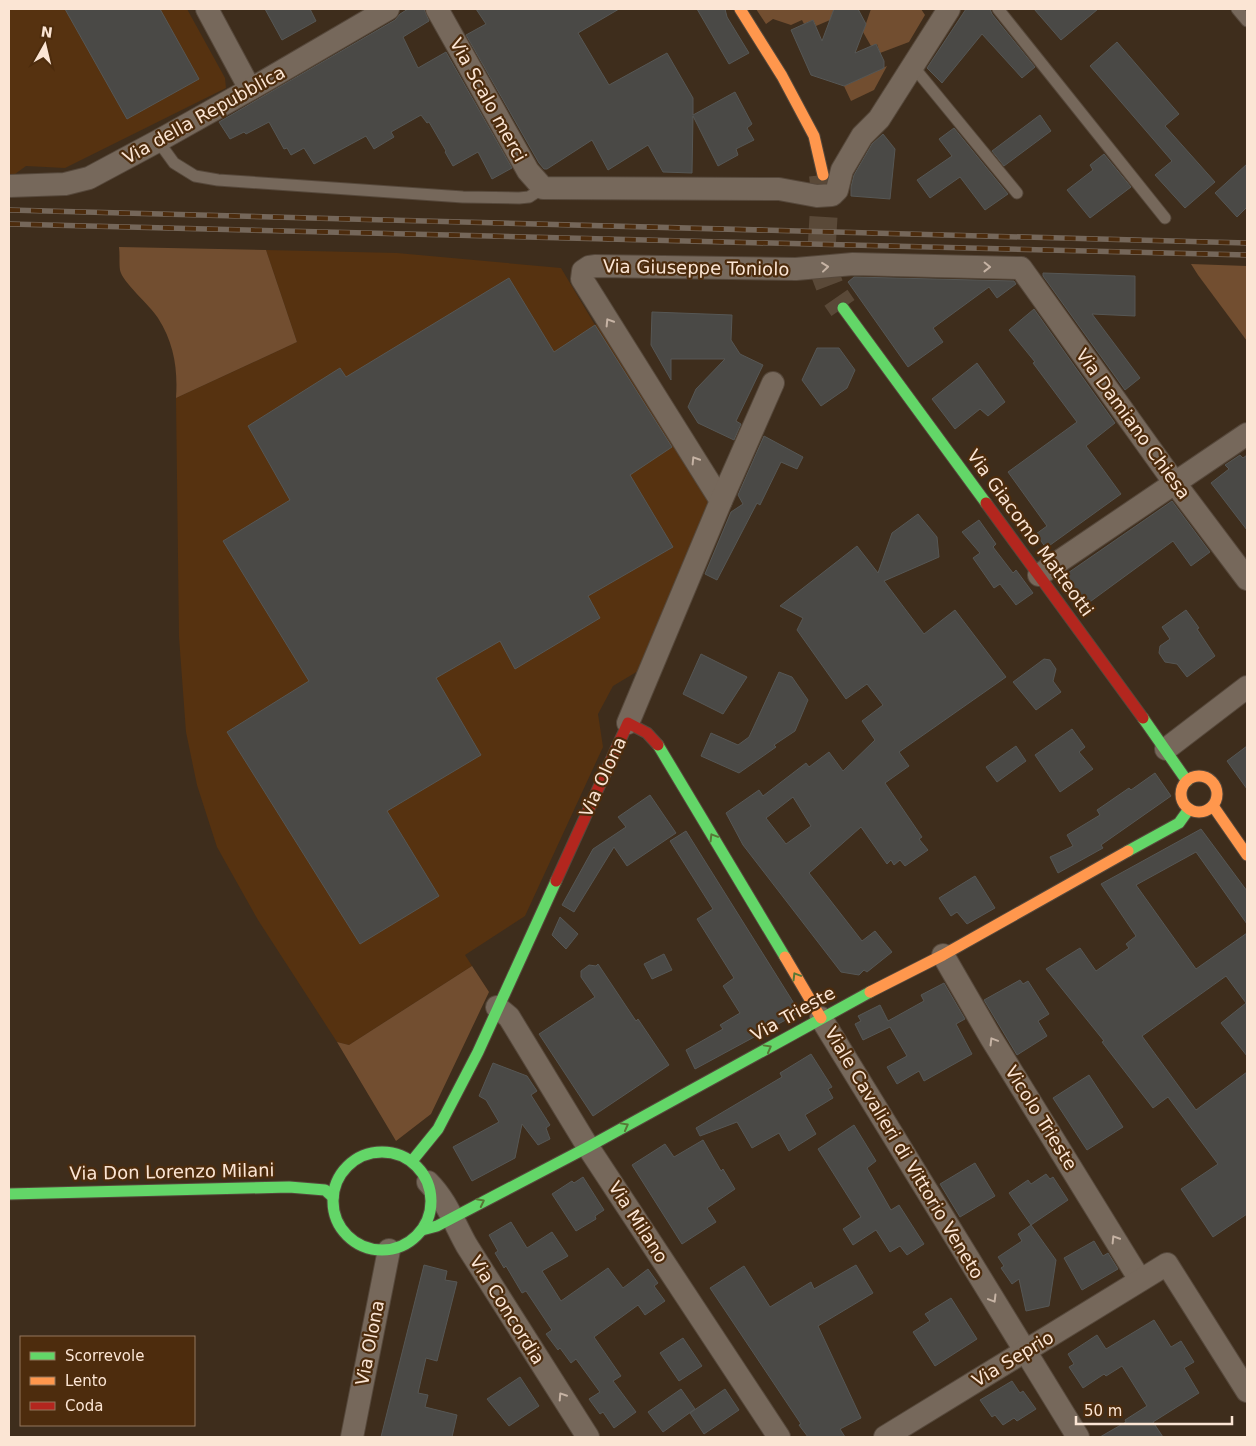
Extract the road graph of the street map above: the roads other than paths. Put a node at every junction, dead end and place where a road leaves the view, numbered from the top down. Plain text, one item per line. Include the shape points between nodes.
1 (207, 9) edge
2 (388, 9) edge
3 (437, 9) edge
4 (740, 9) edge
5 (998, 9) edge
6 (1237, 9) edge
7 (944, 11) edge
8 (1247, 21) edge
9 (912, 65) junction
10 (250, 89) junction
11 (158, 141) junction
12 (823, 175) tunnel mouth
13 (9, 186) edge
14 (543, 188) junction
15 (1017, 193) dead end
16 (1165, 218) dead end
17 (1021, 268) joint
18 (843, 308) tunnel mouth
19 (773, 383) dead end
20 (1247, 434) edge
21 (1174, 482) junction
22 (721, 501) junction
23 (1039, 575) junction
24 (1247, 579) edge
25 (1247, 687) edge
26 (628, 723) junction
27 (1166, 749) junction
28 (1187, 781) junction
29 (1213, 806) junction
30 (1189, 809) junction
31 (1247, 855) edge
32 (943, 955) junction
33 (497, 1008) junction
34 (821, 1018) junction
35 (588, 1147) junction
36 (412, 1161) junction
37 (428, 1182) junction
38 (9, 1194) edge
39 (333, 1197) junction
40 (452, 1217) junction
41 (422, 1230) junction
42 (389, 1250) junction
43 (1140, 1280) junction
44 (1025, 1352) junction
45 (1247, 1391) edge
46 (352, 1437) edge
47 (588, 1437) edge
48 (779, 1437) edge
49 (885, 1437) edge
50 (1078, 1437) edge

1 - 10 street
2 - 10 street, Via della Repubblica
3 - 14 street, Via Scalo merci via 528,171
4 - 12 street via 782,76 814,136
5 - 16 lane
6 - 8 lane
7 - 9 street
9 - 14 street via 879,119 862,136 832,195 817,196 779,189
9 - 15 lane
10 - 11 street, Via della Repubblica
11 - 13 street, Via della Repubblica via 90,178 37,186
11 - 14 lane via 174,163 194,176 218,180 463,197 529,197
17 - 21 street, Via Damiano Chiesa
22 -> 17 street, Via Giuseppe Toniolo via 582,279 583,271 596,266 796,270 853,264
18 - 23 street, Via Giacomo Matteotti
19 - 22 street, Via Olona
20 - 21 street
21 - 23 street
21 - 24 street, Via Damiano Chiesa
22 - 26 street, Via Olona
23 - 27 street, Via Giacomo Matteotti
25 - 27 street
26 - 33 street, Via Olona
34 -> 26 street, Viale Cavalieri di Vittorio Veneto via 659,746 647,733
27 - 28 street, Via Giacomo Matteotti
28 - 29 street via 1202,776 1212,781 1217,790
28 - 30 street via 1181,795
29 - 30 street via 1204,812
29 - 31 street
30 - 32 street, Via Trieste via 1179,823
32 - 34 street, Via Trieste
43 -> 32 street, Vicolo Trieste
33 - 35 street, Via Milano via 509,1017
33 - 36 street, Via Olona via 438,1129
35 -> 34 street, Via Trieste
34 -> 44 street, Viale Cavalieri di Vittorio Veneto
40 -> 35 street, Via Trieste
35 - 48 street, Via Milano
36 - 37 street
36 - 39 street via 384,1151 355,1159 336,1182
37 - 40 street, Via Concordia via 440,1194
37 - 41 street via 432,1207
38 - 39 street, Via Don Lorenzo Milani via 289,1186 325,1190
39 - 42 street via 339,1225 348,1236 360,1245
40 - 41 street, Via Trieste
47 -> 40 street, Via Concordia via 454,1225
41 - 42 street via 413,1240
42 - 46 street, Via Olona
43 - 44 street, Via Seprio
43 - 45 street, Via Seprio via 1167,1264
44 - 49 street, Via Seprio
44 - 50 street, Viale Cavalieri di Vittorio Veneto

